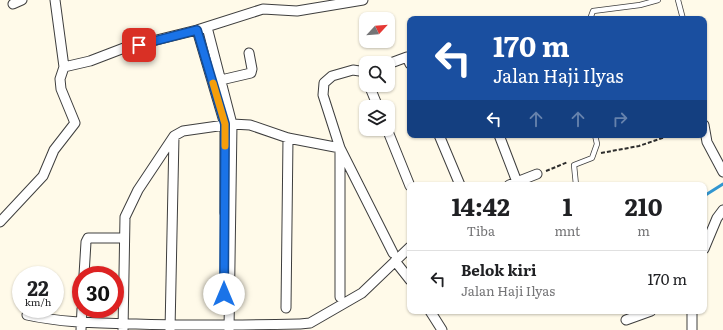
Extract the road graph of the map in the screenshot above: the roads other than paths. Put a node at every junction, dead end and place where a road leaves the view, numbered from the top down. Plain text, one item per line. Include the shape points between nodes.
1 (22, 0) edge
2 (55, 0) edge
3 (364, 0) edge
4 (658, 0) edge
5 (678, 0) edge
6 (12, 4) dead end
7 (591, 16) edge
8 (682, 16) edge
9 (207, 27) junction
10 (197, 30) junction
11 (250, 53) dead end
12 (407, 57) edge
13 (395, 61) edge
14 (64, 67) junction
15 (359, 72) edge
16 (221, 80) junction
17 (229, 124) junction
18 (174, 136) junction
19 (390, 136) edge
20 (288, 138) junction
21 (440, 138) edge
22 (499, 138) edge
23 (596, 138) edge
24 (707, 138) edge
25 (340, 148) junction
26 (723, 172) edge
27 (537, 174) road end
28 (408, 182) edge
29 (459, 182) edge
30 (512, 182) edge
31 (518, 182) edge
32 (576, 182) edge
33 (723, 210) edge
34 (0, 222) edge
35 (124, 238) junction
36 (707, 242) edge
37 (407, 249) edge
38 (394, 257) junction
39 (85, 266) edge
40 (407, 276) edge
41 (340, 297) dead end
42 (286, 308) dead end
43 (434, 314) edge
44 (643, 314) edge
45 (692, 314) edge
46 (44, 318) edge
47 (626, 320) dead end
48 (82, 326) edge
49 (123, 327) edge
50 (170, 328) edge
51 (227, 328) edge
52 (442, 330) edge
53 (692, 330) edge

1 - 6 street
2 - 14 street
3 - 9 street via 298,11 263,9
4 - 7 lane via 593,11
5 - 8 lane
9 - 10 street
9 - 16 street
10 - 14 street via 124,48
10 - 17 street
11 - 16 street via 251,73
12 - 13 street
14 - 34 street via 60,79 61,89 75,123 54,150 43,176
15 - 25 street via 353,70 332,76 324,83 323,95
16 - 17 street
17 - 18 street via 183,131
17 - 20 street via 250,125
17 - 51 street
18 - 35 street via 138,190 128,210
18 - 50 street
19 - 28 street
20 - 25 street
20 - 42 street
21 - 29 street
22 - 30 street
23 - 32 lane via 597,144 592,158 574,165
24 - 26 street
25 - 38 street
25 - 41 street
27 - 31 street
33 - 36 street
35 - 39 street via 88,238
35 - 49 street
37 - 38 street
38 - 40 street
38 - 51 street via 362,293 310,323
43 - 52 street
44 - 47 street
45 - 53 street
46 - 48 street
48 - 49 street
49 - 50 street
50 - 51 street

